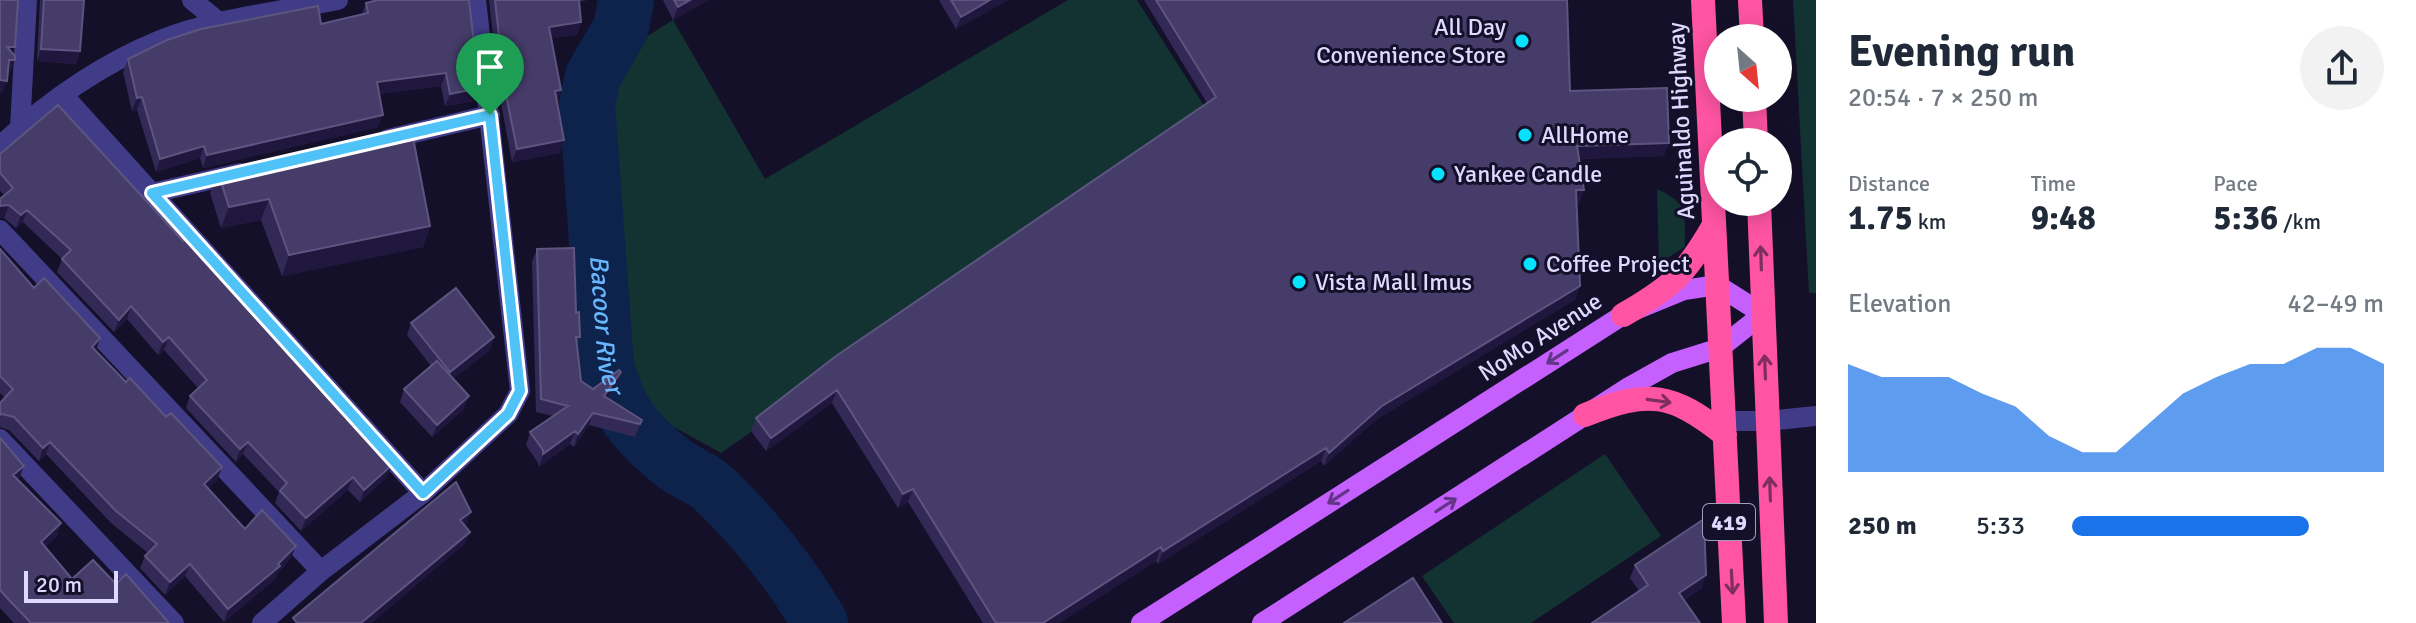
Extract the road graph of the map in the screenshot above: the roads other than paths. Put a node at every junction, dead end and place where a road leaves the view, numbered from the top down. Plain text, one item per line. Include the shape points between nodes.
1 (27, 0) edge
2 (192, 0) edge
3 (338, 0) edge
4 (476, 0) edge
5 (1703, 0) edge
6 (1750, 0) edge
7 (220, 23) junction
8 (1751, 24) edge
9 (64, 96) junction
10 (490, 115) junction
11 (20, 128) junction
12 (369, 143) edge
13 (0, 146) edge
14 (263, 168) edge
15 (152, 193) junction
16 (1760, 216) edge
17 (1714, 225) junction
18 (0, 230) edge
19 (1717, 285) junction
20 (1763, 314) junction
21 (1623, 315) junction
22 (1720, 348) junction
23 (1585, 415) junction
24 (1816, 416) edge
25 (1767, 421) junction
26 (1724, 428) junction
27 (0, 439) edge
28 (423, 493) junction
29 (321, 571) junction
30 (174, 623) edge
31 (262, 623) edge
32 (1141, 623) edge
33 (1262, 623) edge
34 (1734, 623) edge
35 (1776, 623) edge

1 - 11 street
2 - 7 street
3 - 7 street
4 - 10 street
5 - 17 highway, Aguinaldo Highway / 419
6 - 8 highway
7 - 9 street via 119,59
9 - 11 street
9 - 15 street
10 - 12 street
10 - 28 street via 520,391 508,414
11 - 13 street
14 - 15 street
15 - 28 street
20 -> 16 highway, 419
17 - 19 highway, Aguinaldo Highway / 419
17 - 21 highway via 1678,279
18 - 29 street
19 - 20 main road
19 - 21 main road, NoMo Avenue via 1684,290
19 - 22 highway, Aguinaldo Highway / 419
20 - 22 main road
25 -> 20 highway, 419
21 -> 32 main road, NoMo Avenue
22 - 23 main road via 1672,363
22 - 26 highway, Aguinaldo Highway / 419
23 -> 26 highway via 1619,401 1657,399 1695,411
33 -> 23 main road
24 - 25 street
25 - 26 street
35 -> 25 highway, 419
26 -> 34 highway, Aguinaldo Highway / 419
27 - 30 street
28 - 29 street
29 - 31 street

